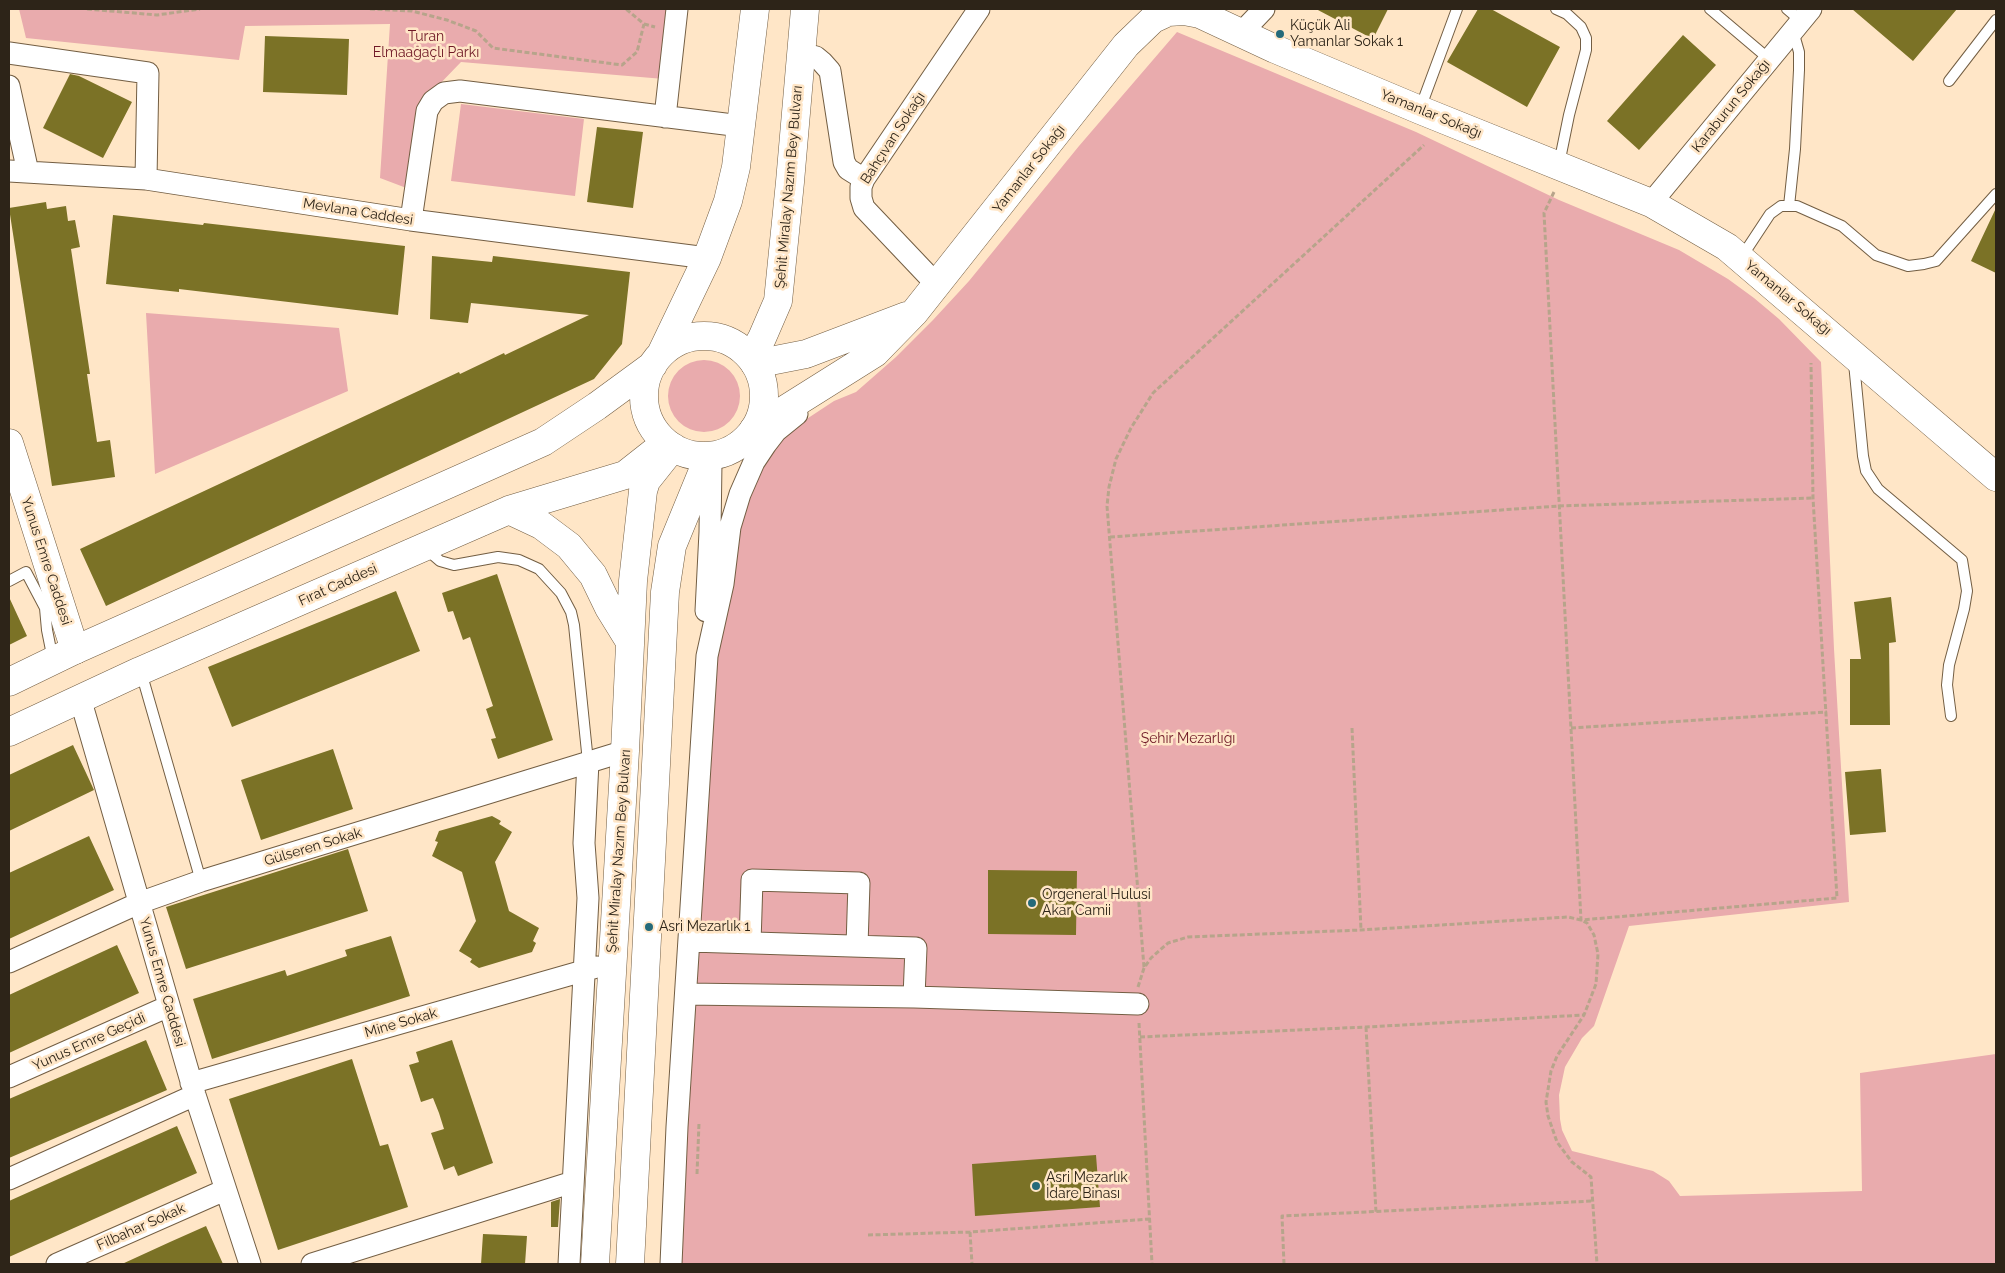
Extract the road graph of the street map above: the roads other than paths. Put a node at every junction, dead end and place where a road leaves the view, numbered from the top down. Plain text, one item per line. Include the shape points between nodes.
1 (677, 9) edge
2 (755, 9) edge
3 (804, 9) edge
4 (979, 9) edge
5 (1264, 9) edge
6 (1457, 9) edge
7 (1556, 9) edge
8 (1710, 9) edge
9 (1166, 11) edge
10 (1798, 17) edge
11 (1996, 20) edge
12 (1241, 33) junction
13 (9, 53) edge
14 (801, 53) junction
15 (1769, 59) junction
16 (1949, 81) dead end
17 (9, 86) edge
18 (1420, 110) junction
19 (665, 117) junction
20 (741, 126) junction
21 (1559, 165) junction
22 (18, 172) edge
23 (146, 179) junction
24 (864, 179) junction
25 (1996, 194) edge
26 (1651, 203) junction
27 (1789, 206) junction
28 (411, 220) junction
29 (707, 258) junction
30 (1740, 258) junction
31 (937, 285) junction
32 (914, 313) junction
33 (1853, 354) junction
34 (657, 360) junction
35 (753, 361) junction
36 (814, 392) junction
37 (754, 429) junction
38 (9, 444) edge
39 (669, 445) junction
40 (710, 456) junction
41 (1996, 476) edge
42 (509, 510) junction
43 (424, 547) junction
44 (9, 581) edge
45 (630, 642) junction
46 (64, 656) junction
47 (707, 656) junction
48 (140, 671) junction
49 (9, 682) edge
50 (80, 698) junction
51 (1952, 716) dead end
52 (9, 732) edge
53 (625, 751) junction
54 (588, 762) junction
55 (201, 882) junction
56 (139, 903) junction
57 (690, 941) junction
58 (750, 943) junction
59 (856, 946) junction
60 (9, 962) edge
61 (612, 963) junction
62 (585, 971) junction
63 (686, 994) junction
64 (914, 997) junction
65 (1138, 1004) road end
66 (169, 1006) junction
67 (9, 1077) edge
68 (193, 1089) junction
69 (9, 1179) edge
70 (573, 1182) junction
71 (225, 1190) junction
72 (57, 1264) edge
73 (250, 1264) edge
74 (312, 1264) edge
75 (569, 1264) edge
76 (595, 1264) edge
77 (630, 1264) edge
78 (671, 1264) edge

1 - 19 street
2 - 20 main road
3 - 14 main road, Şehit Miralay Nazım Bey Bulvarı
4 - 24 street, Bahçıvan Sokağı
5 - 12 street
6 - 18 lane
7 - 21 lane via 1581,26 1586,38
8 - 15 lane
9 - 12 main road, Yamanlar Sokağı via 1200,14
9 - 31 main road, Yamanlar Sokağı via 1126,45
10 - 15 street, Karaburun Sokağı
10 - 27 lane via 1799,70
11 - 16 lane
12 - 18 main road, Yamanlar Sokağı
13 - 23 street via 148,73
14 - 24 street via 816,58 830,71 844,162 848,169
14 - 35 main road, Şehit Miralay Nazım Bey Bulvarı via 778,301
15 - 26 street, Karaburun Sokağı
17 - 22 street
18 - 21 main road, Yamanlar Sokağı
19 - 20 street
19 - 28 street via 460,91 444,93 433,101 427,112
20 - 29 main road via 728,200
21 - 26 main road, Yamanlar Sokağı
22 - 23 street, Mevlana Caddesi
23 - 28 street, Mevlana Caddesi
24 - 31 street, Bahçıvan Sokağı via 861,187 864,208
25 - 27 lane via 1936,261 1908,266 1876,255 1842,226 1797,206
26 - 30 main road, Yamanlar Sokağı via 1727,247
27 - 30 lane via 1781,206 1770,214
28 - 29 street, Mevlana Caddesi
29 - 34 main road
30 - 33 main road, Yamanlar Sokağı
31 - 32 main road, Yamanlar Sokağı
32 - 35 main road via 806,354
32 - 36 main road, Yamanlar Sokağı via 875,354
33 - 41 main road, Yamanlar Sokağı
33 - 51 lane via 1866,471 1878,489 1962,560 1967,590 1947,684
34 - 35 main road via 680,341 703,336 733,344
34 - 39 main road via 646,383 644,402 654,429
34 - 46 main road via 543,442
35 - 37 main road via 761,376 764,397
36 - 37 main road, Yamanlar Sokağı
36 - 47 street via 802,410 776,431 766,444 740,494 730,527 723,584
37 - 40 main road via 738,446
38 - 46 main road, Yunus Emre Caddesi
39 - 40 main road via 694,455
39 - 42 main road, Fırat Caddesi via 624,475
39 - 45 main road, Şehit Miralay Nazım Bey Bulvarı via 643,491 632,581
40 - 47 street via 704,645
40 - 77 main road via 672,546 665,592
42 - 43 main road, Fırat Caddesi
42 - 45 main road via 541,525 576,553 593,575
43 - 48 main road, Fırat Caddesi
43 - 54 lane via 440,561 454,565 498,557 519,560 539,569 558,589 569,607 574,625
44 - 46 lane via 26,572 44,608 47,630
45 - 53 main road, Şehit Miralay Nazım Bey Bulvarı
46 - 49 main road
47 - 57 street
48 - 50 main road, Fırat Caddesi
48 - 55 lane
50 - 52 main road, Fırat Caddesi
50 - 56 street, Yunus Emre Caddesi
53 - 54 street, Gülseren Sokak
53 - 61 main road, Şehit Miralay Nazım Bey Bulvarı
54 - 55 street, Gülseren Sokak
54 - 62 street via 584,842 588,898
55 - 56 street, Gülseren Sokak
56 - 60 street, Gülseren Sokak
56 - 66 street, Yunus Emre Caddesi
57 - 58 street
57 - 63 street
58 - 59 street
58 - 59 street via 752,880 771,880 859,883
59 - 64 street via 916,948
61 - 62 street, Mine Sokak
61 - 76 main road, Şehit Miralay Nazım Bey Bulvarı
62 - 68 street, Mine Sokak
62 - 70 street
63 - 64 street
63 - 78 street
64 - 65 street
66 - 67 street, Yunus Emre Geçidi
66 - 68 street, Yunus Emre Caddesi
68 - 69 street, Mine Sokak
68 - 71 street, Yunus Emre Caddesi
70 - 74 street
70 - 75 street
71 - 72 street, Filbahar Sokak
71 - 73 street, Yunus Emre Caddesi

